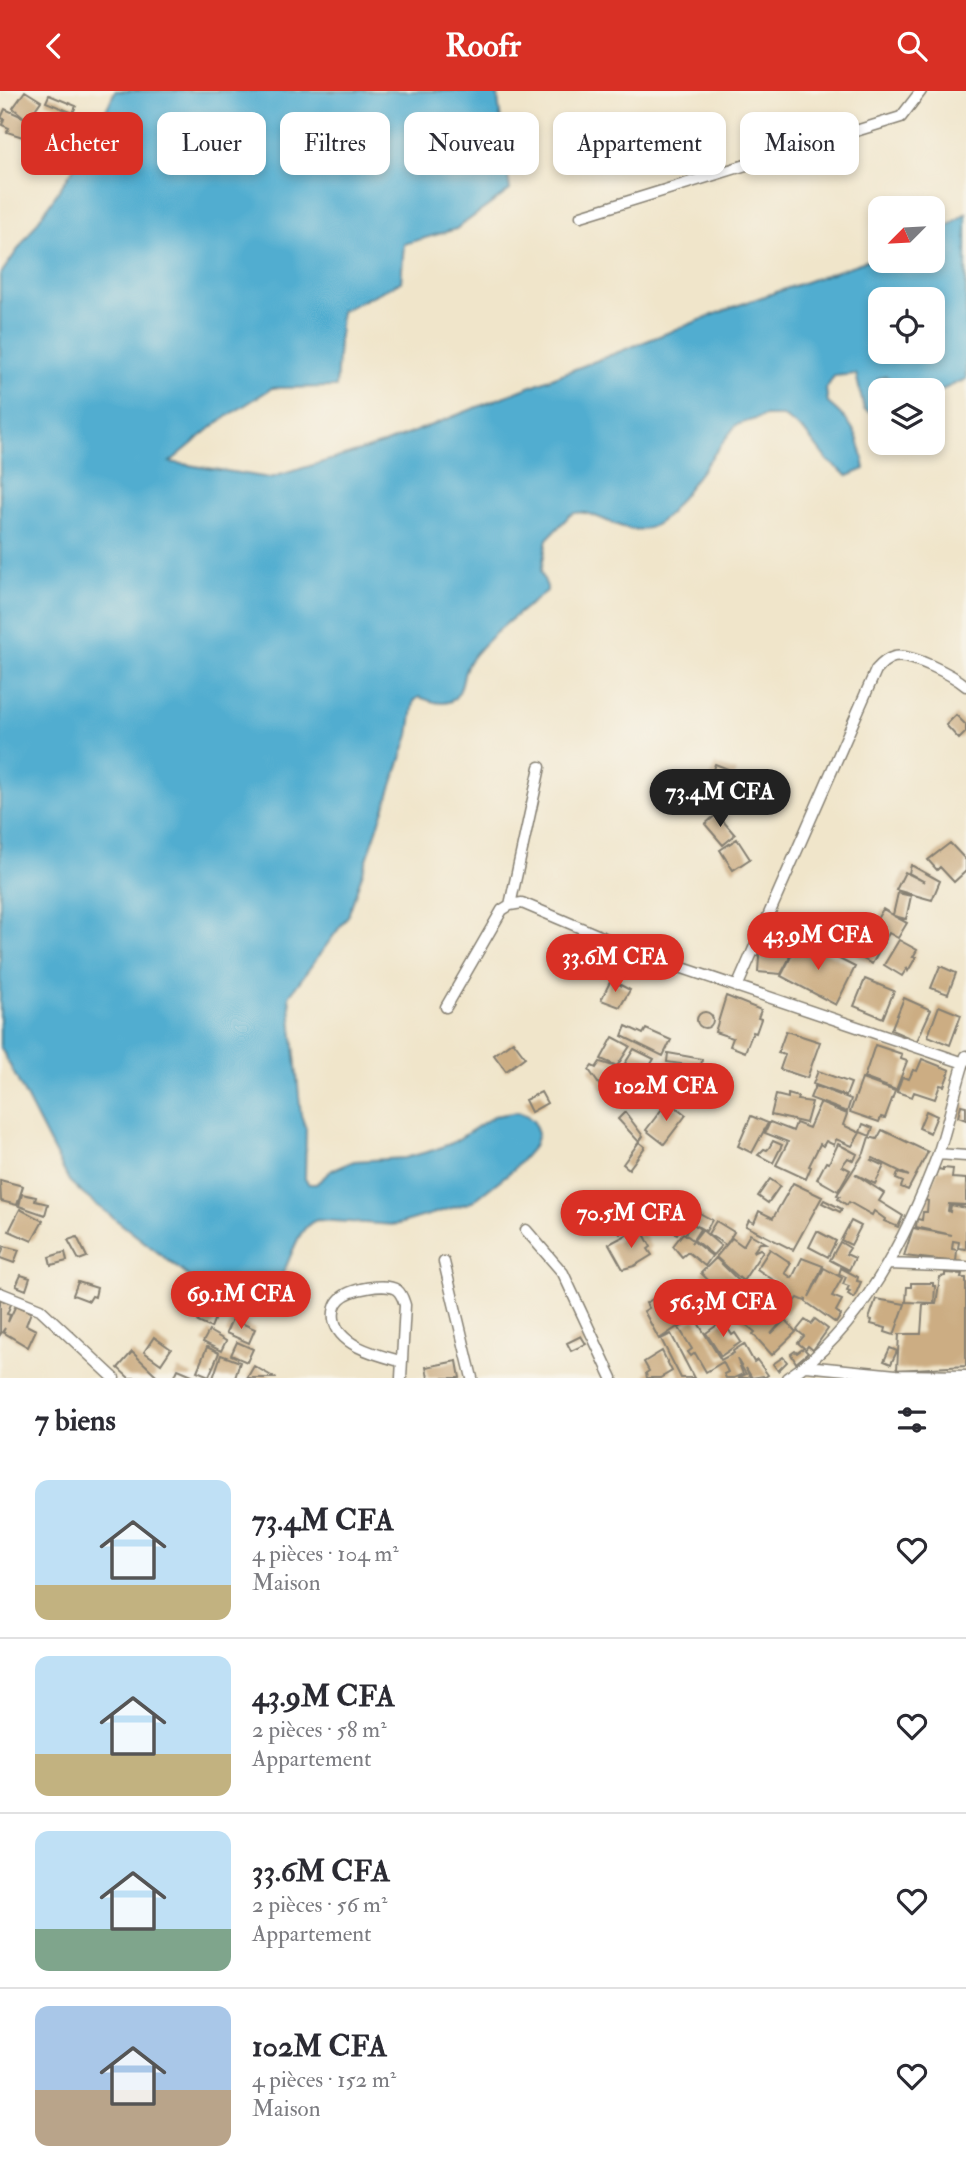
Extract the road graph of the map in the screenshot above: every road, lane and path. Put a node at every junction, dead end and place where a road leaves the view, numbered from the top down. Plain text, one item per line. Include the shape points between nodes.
1 (921, 91) edge
2 (581, 216) dead end
3 (966, 686) edge
4 (540, 767) dead end
5 (510, 905) junction
6 (737, 987) junction
7 (446, 1007) dead end
8 (965, 1059) edge
9 (938, 1154) junction
10 (966, 1156) edge
11 (526, 1230) dead end
12 (444, 1262) dead end
13 (889, 1264) junction
14 (966, 1268) edge
15 (0, 1293) edge
16 (400, 1361) junction
17 (806, 1366) junction
18 (966, 1376) edge
19 (896, 1377) edge
20 (114, 1378) edge
21 (401, 1378) edge
22 (472, 1378) edge
23 (612, 1378) edge
24 (787, 1378) edge

1 - 2 street via 901,117
3 - 6 street via 932,666 902,657 892,657 876,670
4 - 5 street
5 - 6 street via 522,903 647,956
5 - 7 street via 502,910
6 - 8 street
8 - 9 street
9 - 10 street
9 - 13 street
11 - 23 street via 562,1273
12 - 22 street
13 - 14 street
13 - 17 street via 853,1315
15 - 20 street via 40,1310
16 - 16 street via 405,1305 397,1289 376,1287 338,1300 333,1313 342,1336
16 - 21 street
17 - 19 street
17 - 24 street
18 - 19 street

